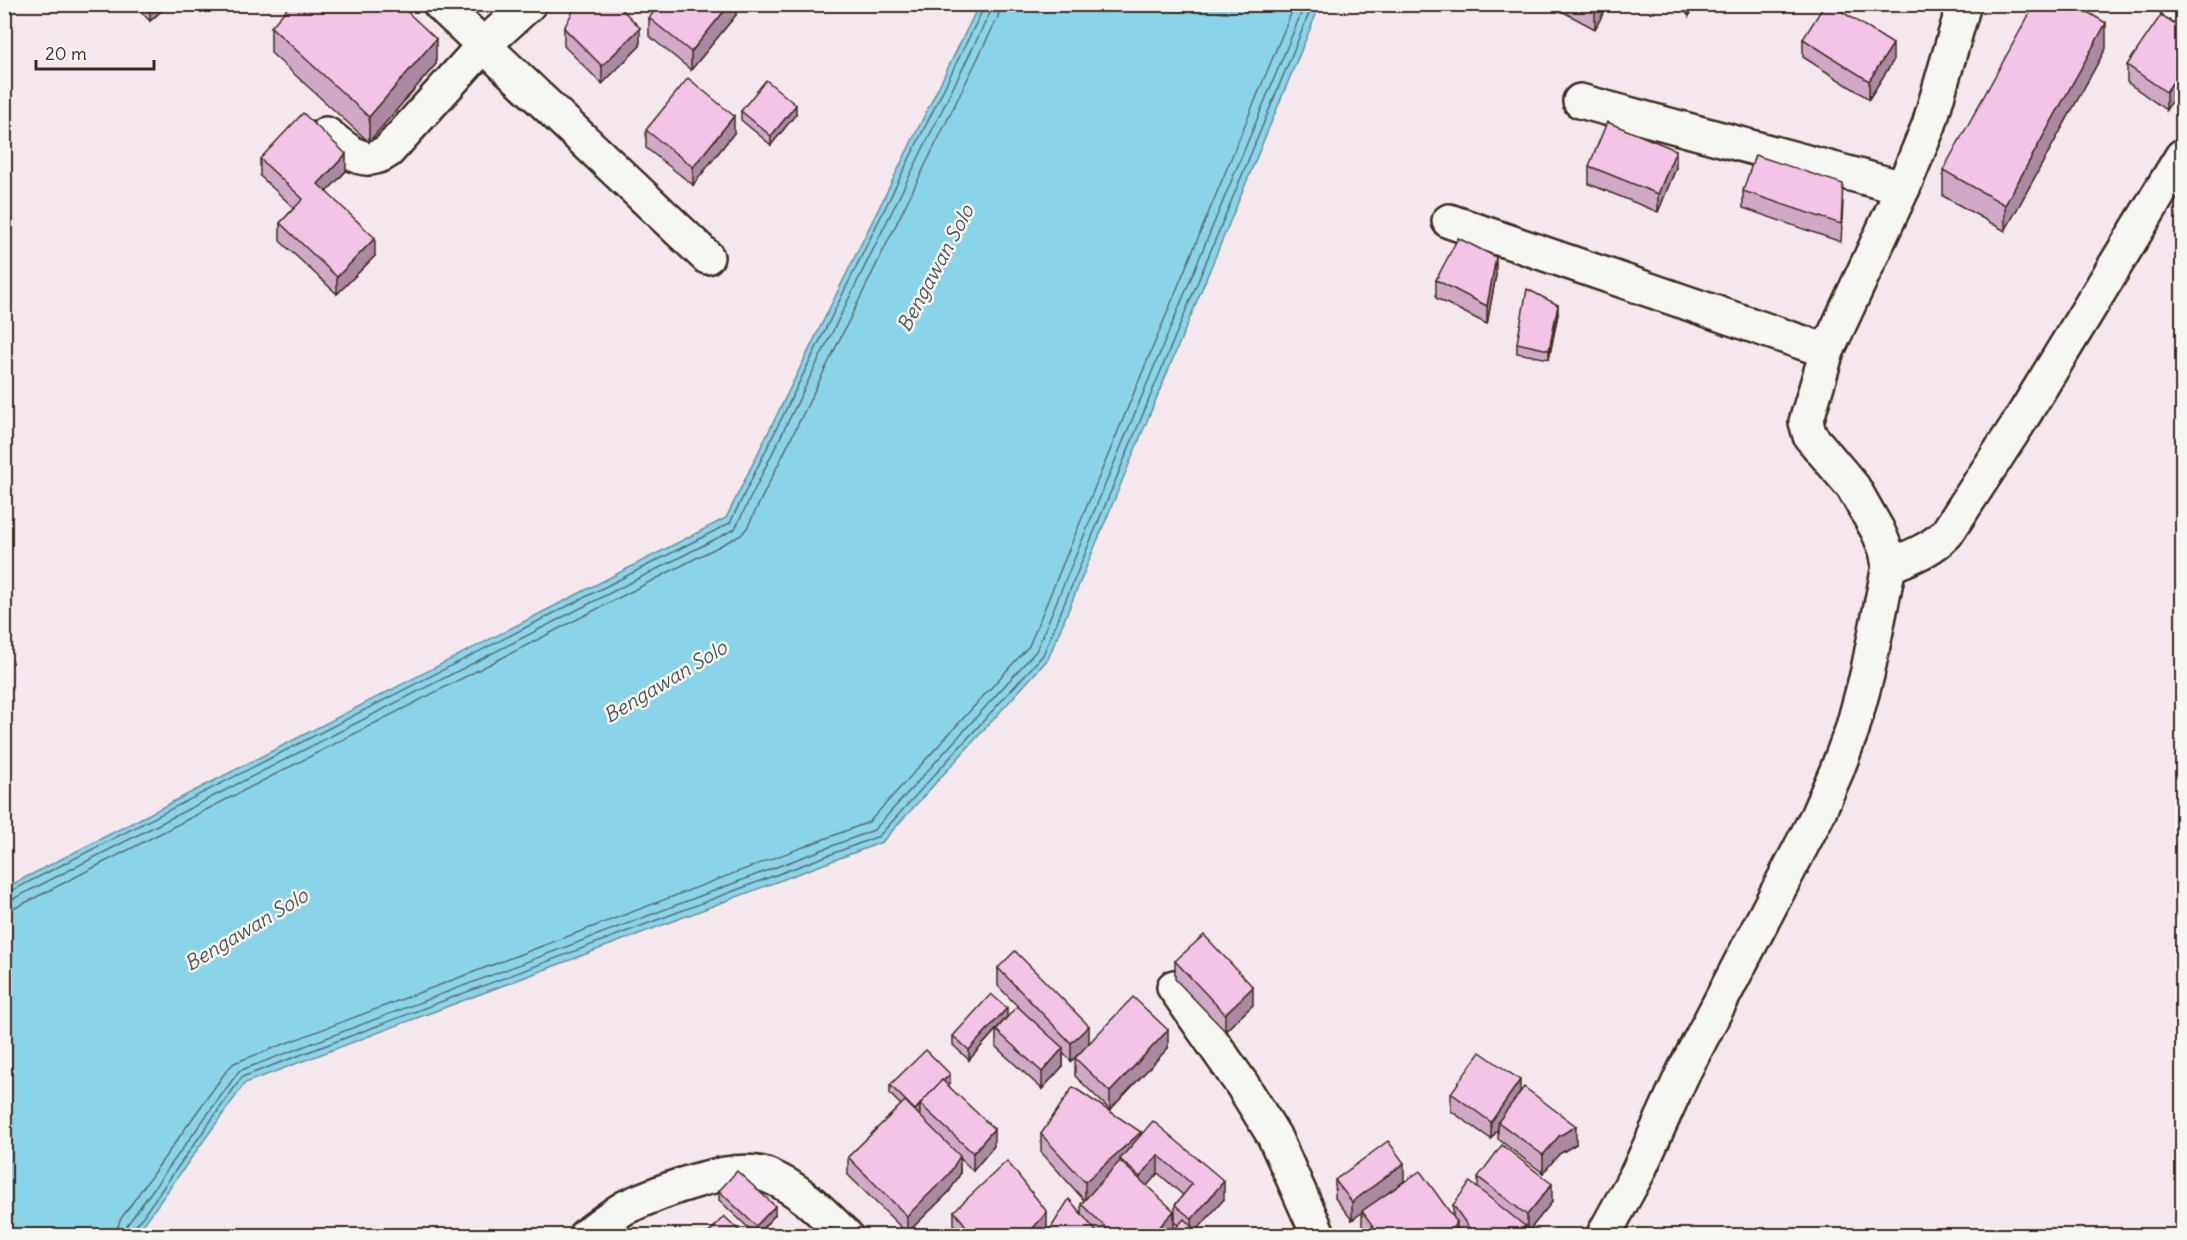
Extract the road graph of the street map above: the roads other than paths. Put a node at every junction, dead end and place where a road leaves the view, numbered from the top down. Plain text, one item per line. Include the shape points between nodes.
1 (440, 4) edge
2 (529, 4) edge
3 (1964, 4) edge
4 (2176, 4) edge
5 (2182, 8) edge
6 (483, 46) junction
7 (1580, 101) dead end
8 (326, 134) edge
9 (2182, 156) edge
10 (1904, 188) junction
11 (1449, 221) dead end
12 (706, 257) dead end
13 (1827, 351) junction
14 (1889, 566) junction
15 (1174, 987) dead end
16 (585, 1236) edge
17 (846, 1236) edge
18 (1319, 1236) edge
19 (1603, 1236) edge

1 - 6 street
2 - 6 street
3 - 10 street via 1929,125
4 - 5 street
6 - 8 street via 378,158 363,159
6 - 12 street
7 - 10 street
9 - 14 street via 1947,533 1929,548
10 - 13 street
11 - 13 street
13 - 14 street via 1806,427 1858,496 1878,531
14 - 19 street via 1867,675 1838,770
15 - 18 street via 1274,1136
16 - 17 street via 624,1208 678,1185 743,1172 765,1175 787,1186 825,1214

